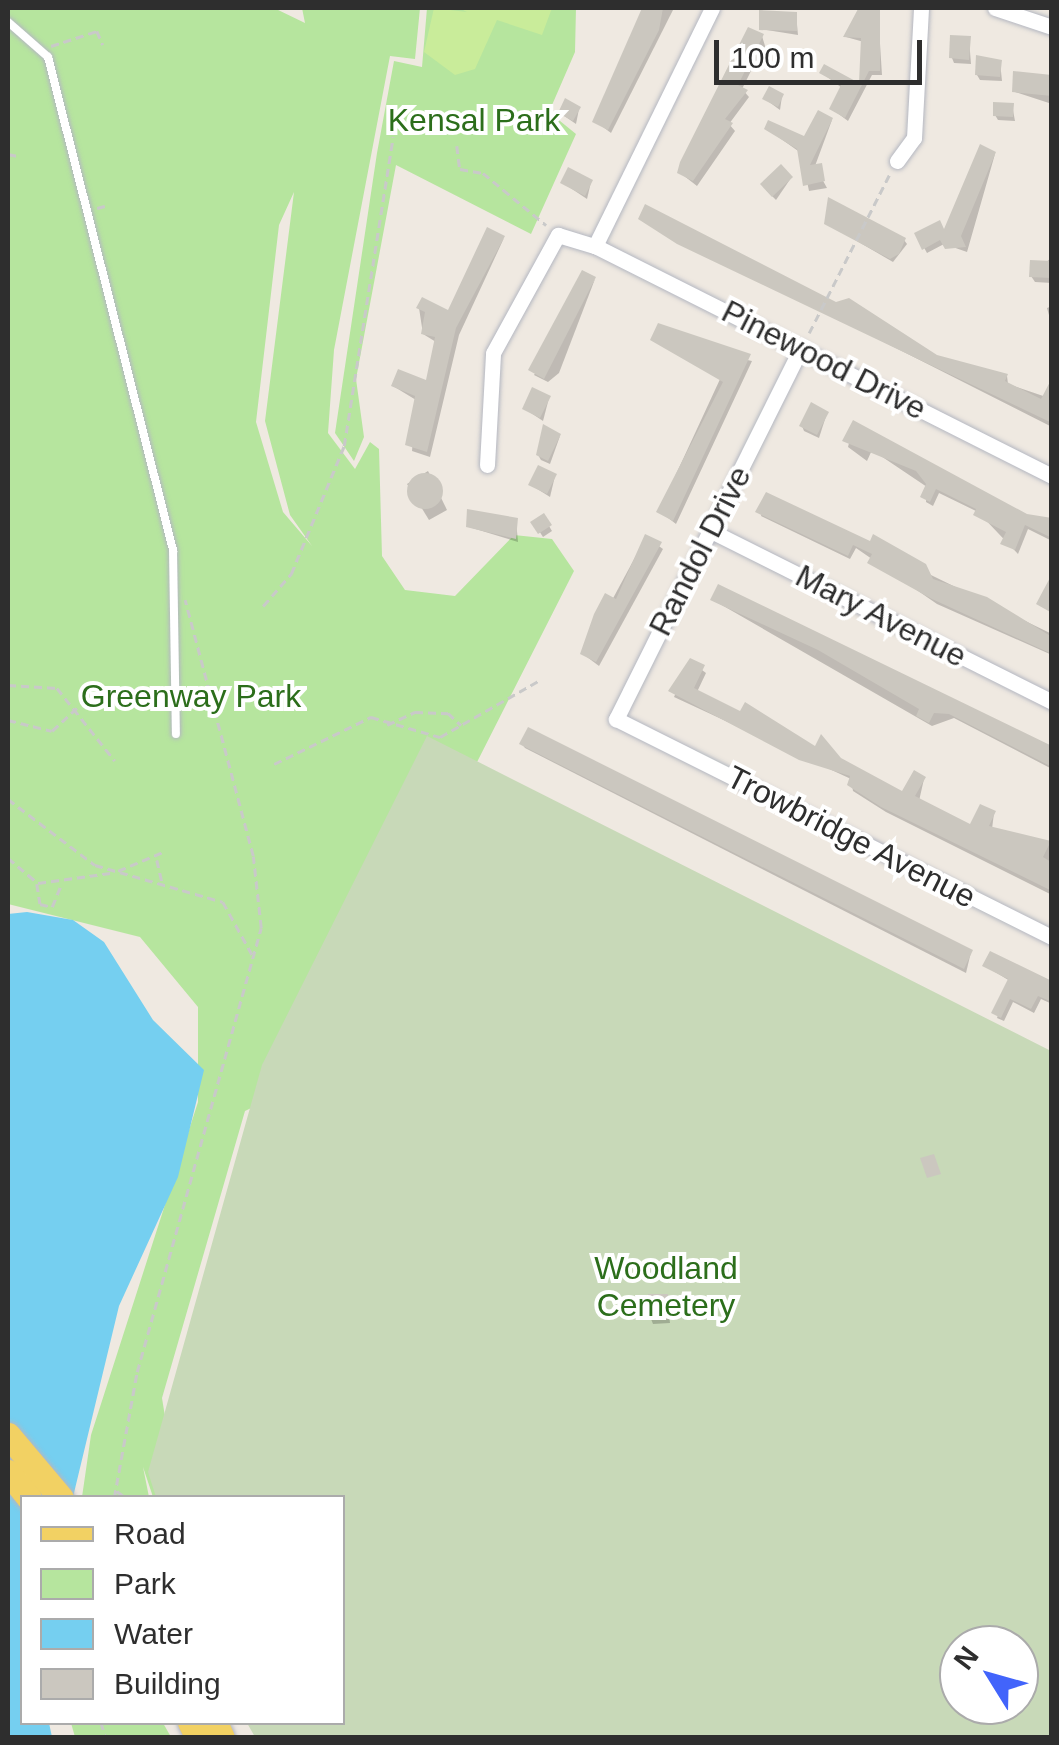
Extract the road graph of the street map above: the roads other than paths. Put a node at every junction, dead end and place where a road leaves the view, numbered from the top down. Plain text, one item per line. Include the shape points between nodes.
1 (712, 8) edge
2 (921, 8) edge
3 (996, 8) edge
4 (8, 22) edge
5 (1052, 27) edge
6 (897, 161) road end
7 (596, 246) junction
8 (801, 348) junction
9 (487, 465) dead end
10 (1052, 476) edge
11 (711, 531) junction
12 (1052, 702) edge
13 (176, 734) dead end
14 (652, 738) joint
15 (1052, 937) edge
16 (8, 1435) edge
17 (8, 1472) edge
18 (27, 1495) edge
19 (58, 1495) edge

1 - 7 street
2 - 6 street via 914,138
3 - 5 street
4 - 13 lane via 44,48 177,580 169,648
7 - 8 street, Pinewood Drive
7 - 9 street, Pinewood Drive via 558,235 493,353
8 - 10 street, Pinewood Drive
8 - 11 street, Randol Drive
11 - 12 street, Mary Avenue
11 - 14 street, Randol Drive via 616,719
14 - 15 street, Trowbridge Avenue
16 - 19 main road
17 - 18 main road

